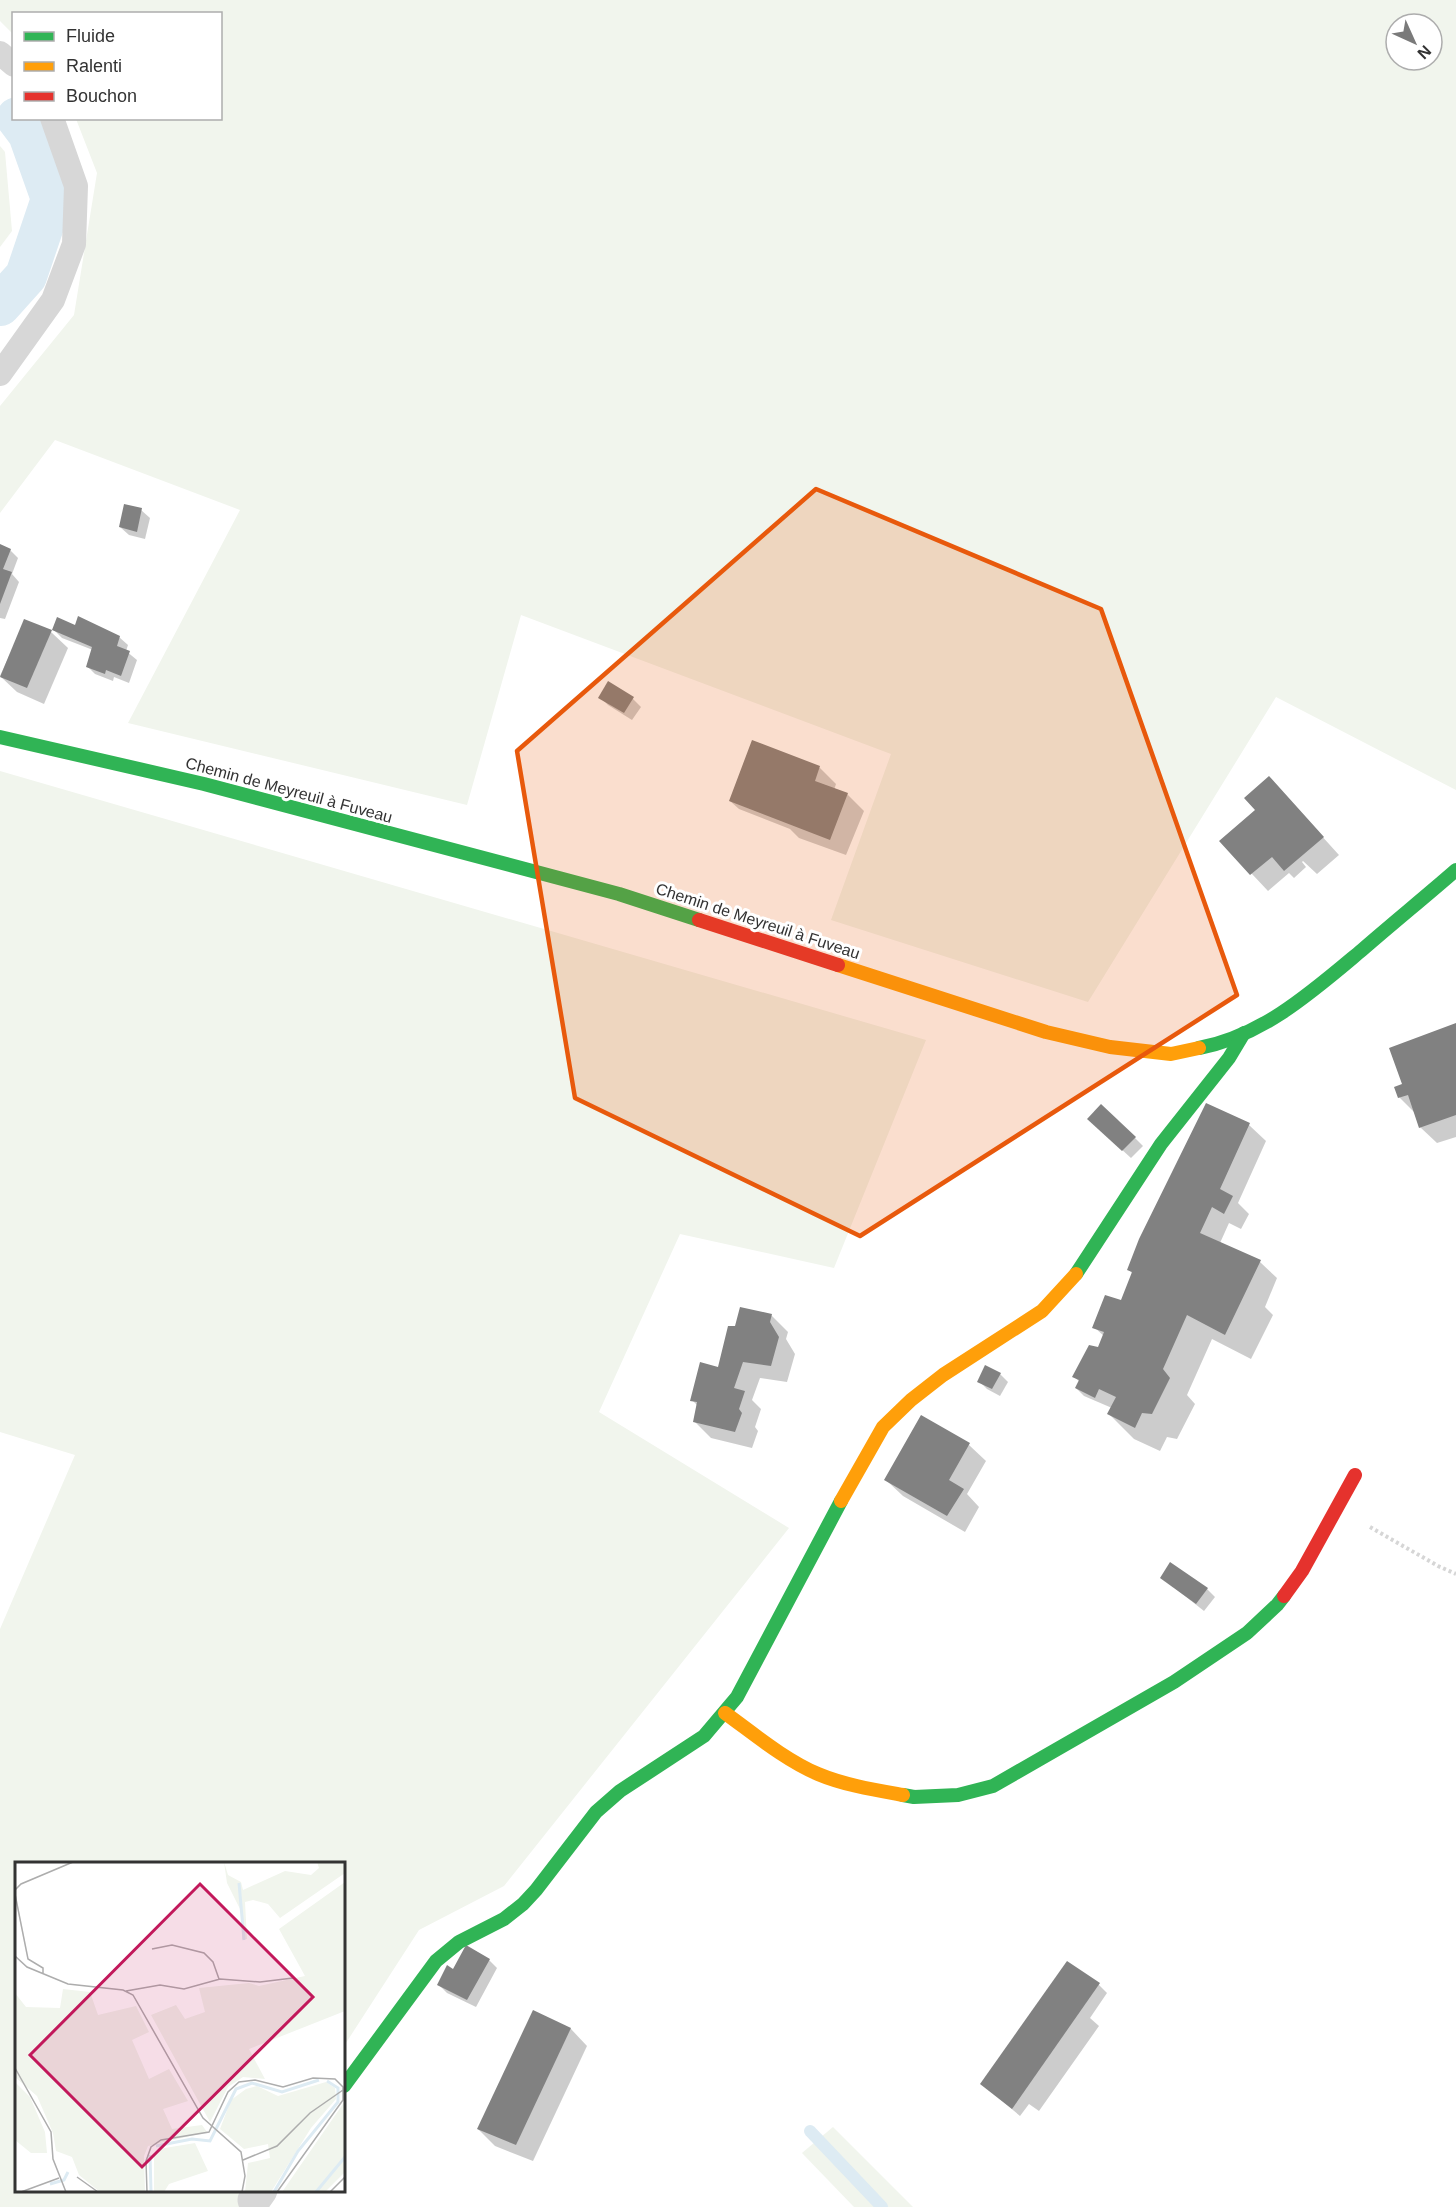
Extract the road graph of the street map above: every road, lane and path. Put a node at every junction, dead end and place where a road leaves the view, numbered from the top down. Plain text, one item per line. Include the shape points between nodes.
1 (0, 53) edge
2 (12, 63) edge
3 (53, 120) edge
4 (0, 374) edge
5 (0, 737) edge
6 (1456, 870) edge
7 (1244, 1033) junction
8 (1354, 1475) dead end
9 (1338, 1509) junction
10 (1456, 1574) edge
11 (725, 1713) junction
12 (345, 2085) edge

1 - 2 lane
3 - 4 lane via 76,186 74,244 53,300
5 - 7 street, Chemin de Meyreuil à Fuveau via 204,784 619,894 1046,1032 1110,1047 1171,1054 1222,1044
6 - 7 street, Chemin de Meyreuil à Fuveau via 1320,985 1270,1021
7 - 11 street via 1161,1144 1081,1268 1062,1290 1042,1311 943,1375 883,1427
8 - 9 street
9 - 10 path
9 - 11 street via 1302,1571 1277,1605 1247,1633 1174,1682 993,1786 958,1796 914,1797 873,1790 818,1774
11 - 12 street via 699,1740 609,1800 509,1917 466,1938 436,1961

